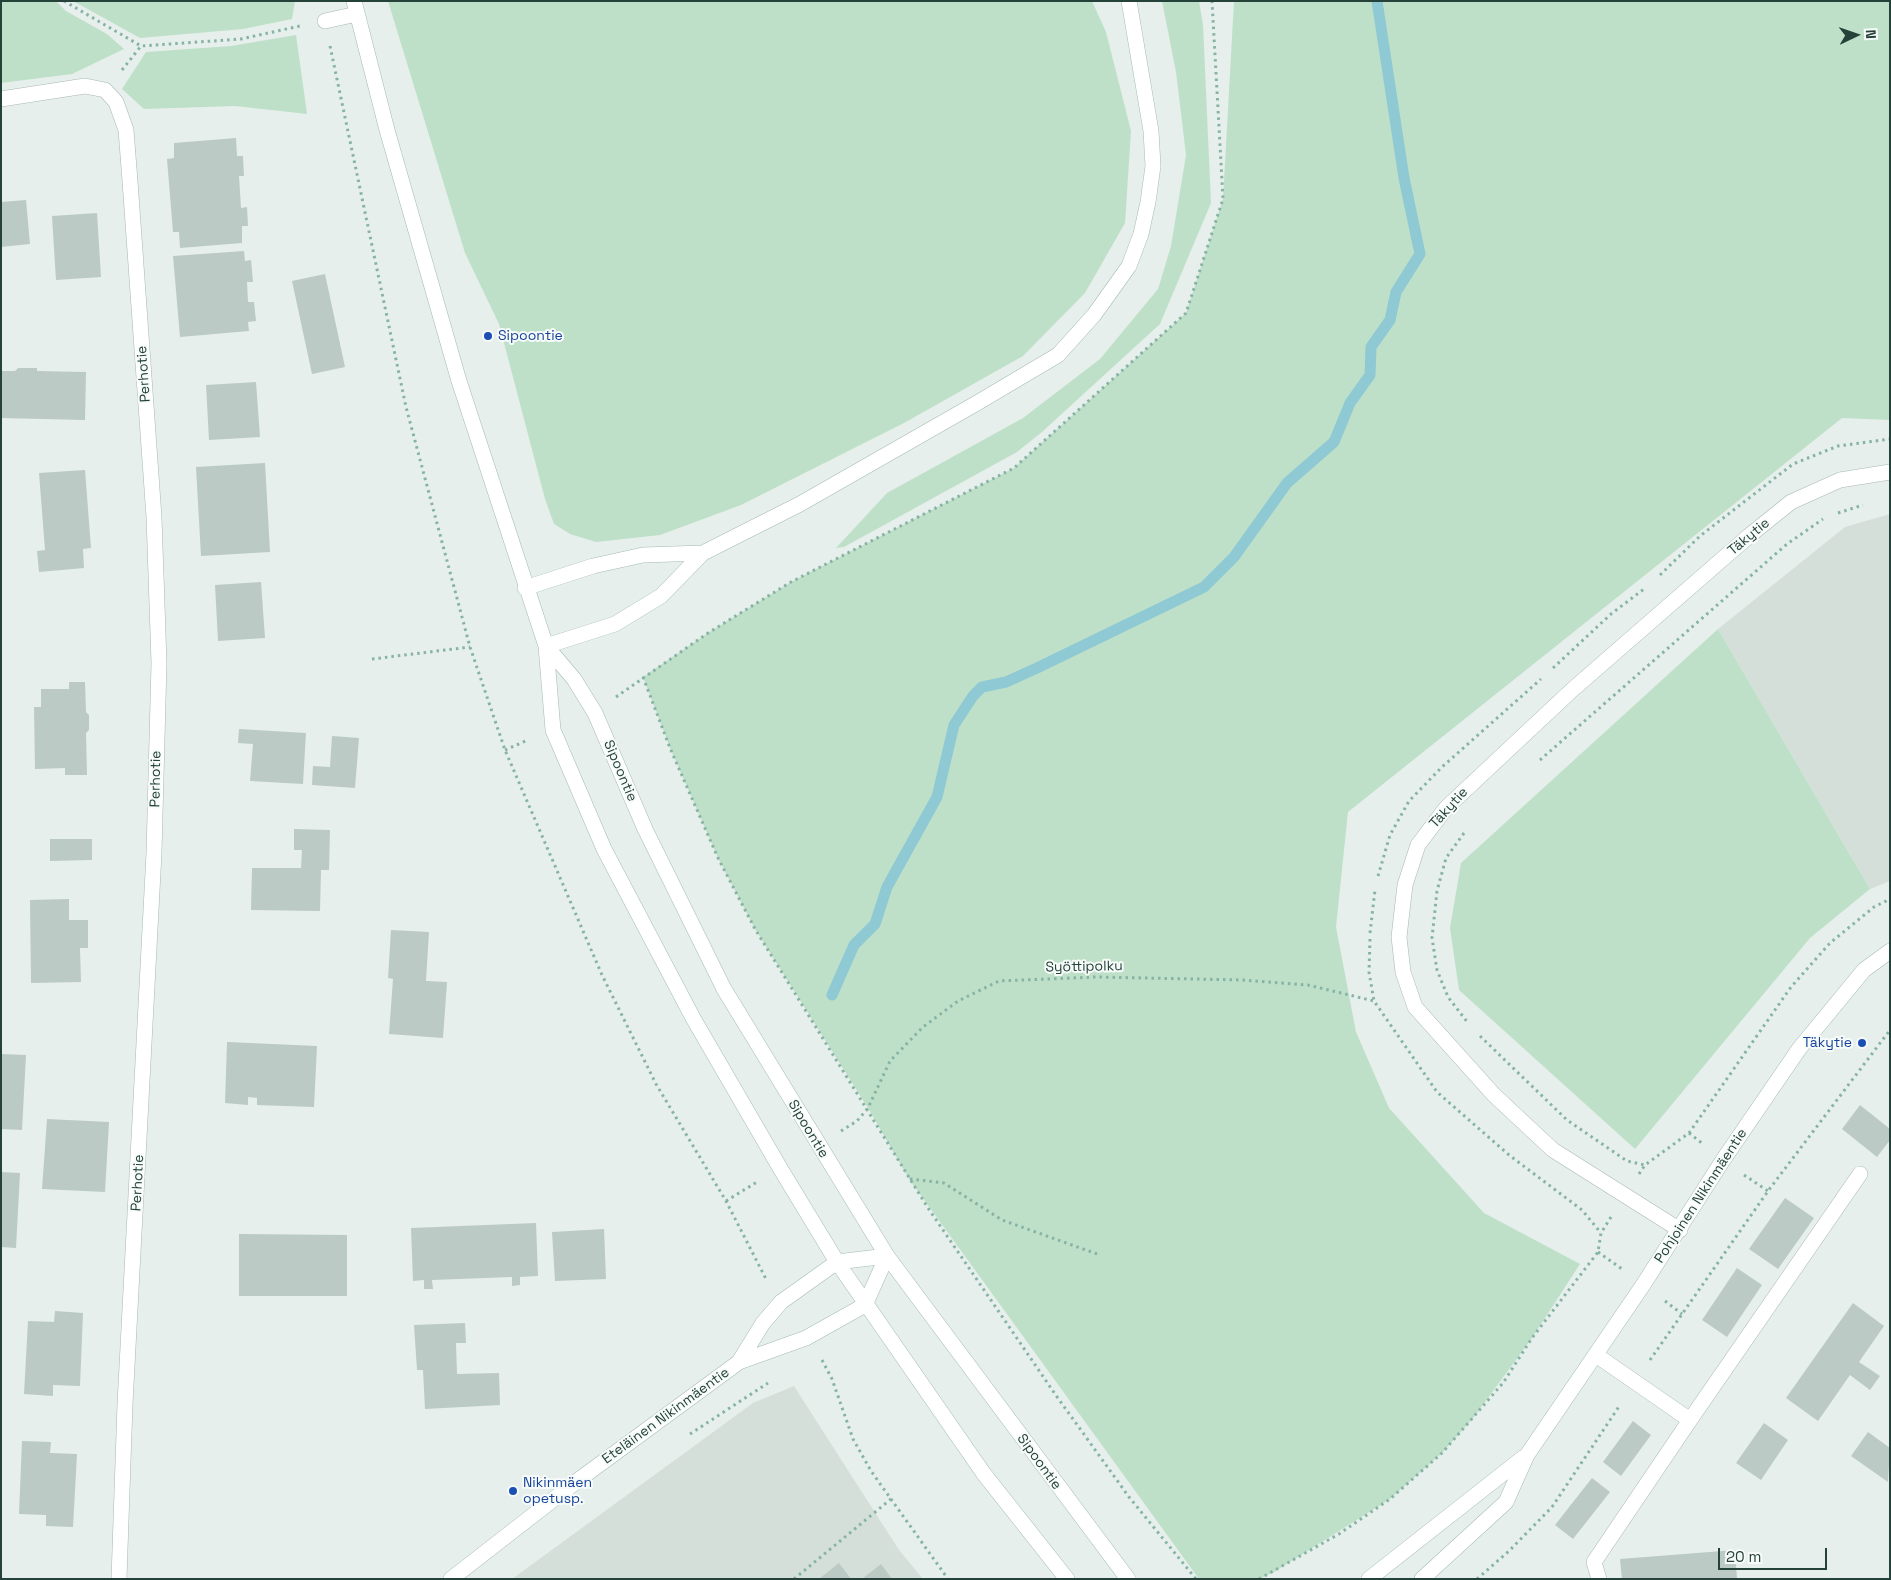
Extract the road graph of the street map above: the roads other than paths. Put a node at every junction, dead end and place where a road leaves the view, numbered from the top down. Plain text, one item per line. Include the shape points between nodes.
1 (1129, 1) edge
2 (356, 8) edge
3 (325, 21) road end
4 (1, 99) edge
5 (1890, 472) edge
6 (703, 553) junction
7 (525, 588) junction
8 (546, 646) junction
9 (1890, 951) edge
10 (1860, 1174) dead end
11 (1680, 1230) junction
12 (887, 1256) junction
13 (838, 1262) junction
14 (865, 1305) junction
15 (1596, 1355) junction
16 (738, 1362) junction
17 (1690, 1420) junction
18 (1527, 1455) junction
19 (119, 1579) edge
20 (451, 1579) edge
21 (1066, 1579) edge
22 (1128, 1579) edge
23 (1369, 1579) edge
24 (1422, 1579) edge
25 (1599, 1579) edge

1 - 6 street via 1151,131 1153,166 1141,234 1129,266 1094,315 1058,354 800,504
2 - 3 street
2 - 7 street, Sipoontie via 387,130 459,381
4 - 19 street, Perhotie via 84,86 105,90 116,102 126,130 154,517 159,662 154,854
5 - 11 street, Täkytie via 1840,480 1791,502 1565,696 1446,808 1418,845 1405,885 1399,938 1403,972 1415,1007 1494,1095 1553,1150
6 - 7 street via 643,555 593,566
6 - 8 street via 661,596 615,624
7 - 8 street, Sipoontie
8 - 12 street, Sipoontie via 574,679 595,713 644,829 724,989
8 - 13 street, Sipoontie via 553,730 604,849 693,1018
9 - 11 street, Pohjoinen Nikinmäentie via 1864,970 1799,1049 1723,1160
10 - 17 street
11 - 15 street, Pohjoinen Nikinmäentie
12 - 13 street, Eteläinen Nikinmäentie
12 - 14 street
12 - 22 street, Sipoontie
13 - 14 street, Sipoontie
13 - 16 street, Eteläinen Nikinmäentie via 781,1302
14 - 16 street, Eteläinen Nikinmäentie via 806,1338
14 - 21 street, Sipoontie via 984,1474
15 - 17 street
15 - 18 street, Pohjoinen Nikinmäentie
16 - 20 street, Eteläinen Nikinmäentie
17 - 25 street via 1594,1562
18 - 23 street, Pohjoinen Nikinmäentie
18 - 24 street, Pohjoinen Nikinmäentie via 1506,1502

